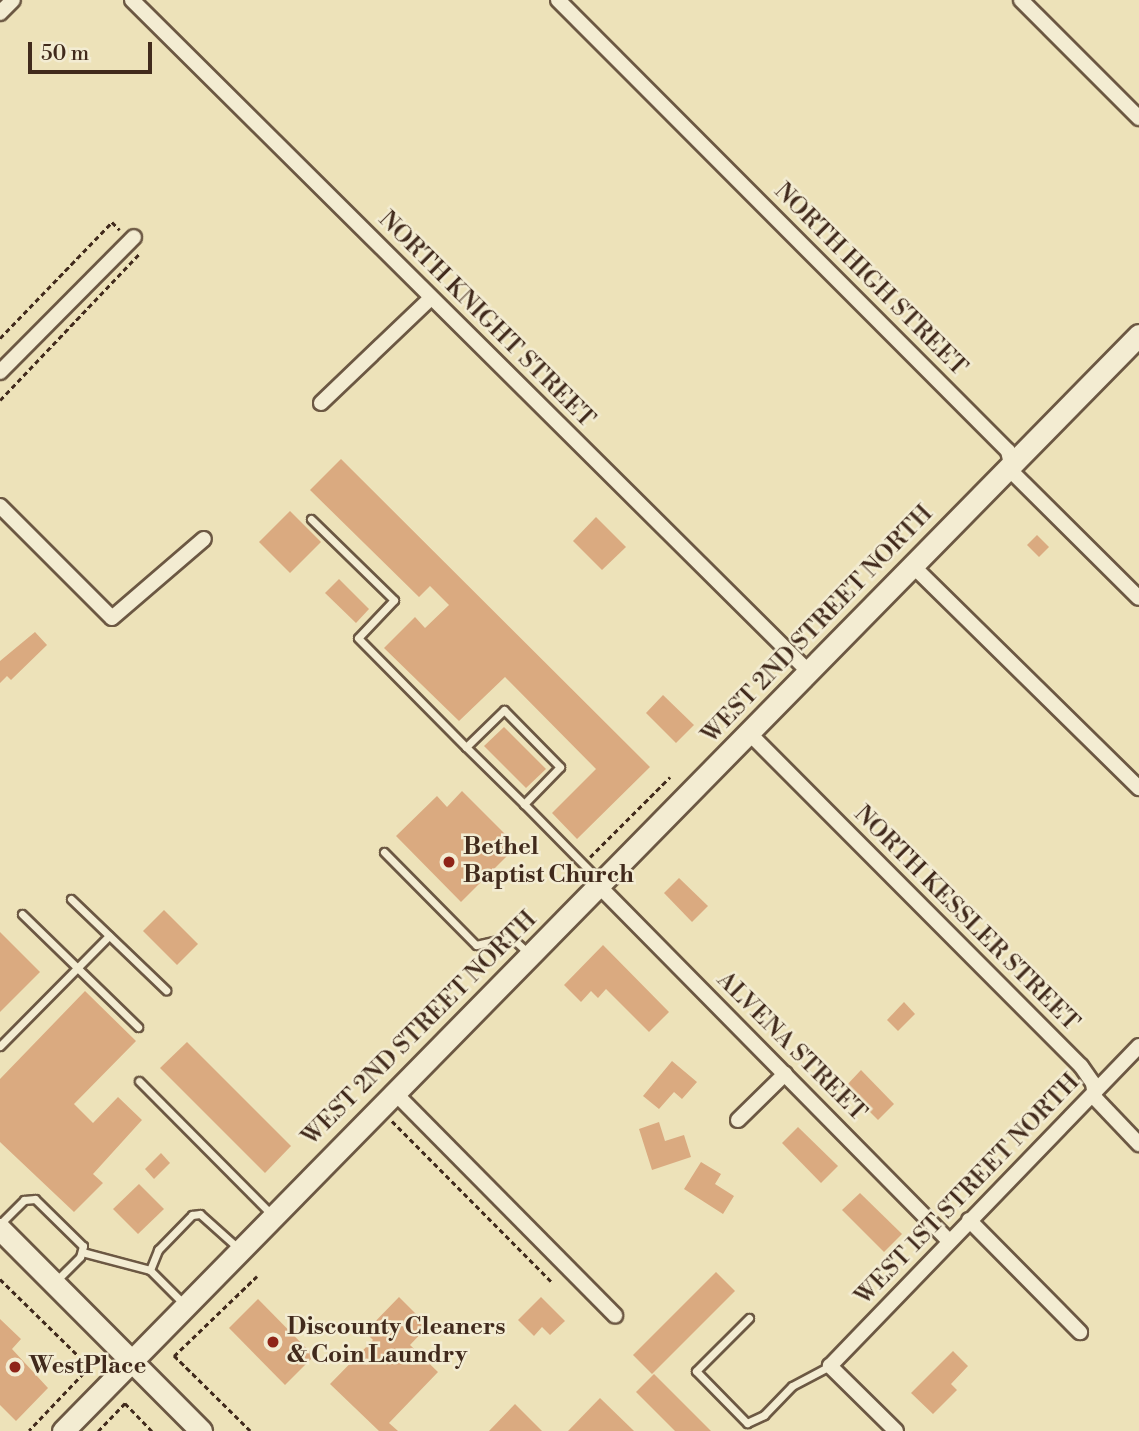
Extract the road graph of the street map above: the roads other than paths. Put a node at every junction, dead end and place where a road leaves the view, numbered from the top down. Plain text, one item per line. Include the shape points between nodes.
1 (13, 0) edge
2 (132, 0) edge
3 (558, 0) edge
4 (1021, 0) edge
5 (0, 13) edge
6 (1139, 118) edge
7 (134, 237) dead end
8 (431, 298) junction
9 (1139, 335) edge
10 (0, 372) edge
11 (321, 403) dead end
12 (1011, 466) junction
13 (0, 506) edge
14 (312, 519) dead end
15 (204, 539) dead end
16 (913, 566) junction
17 (1139, 598) edge
18 (809, 672) junction
19 (749, 733) junction
20 (466, 747) junction
21 (1139, 788) edge
22 (524, 804) junction
23 (384, 852) dead end
24 (600, 884) junction
25 (71, 899) dead end
26 (22, 914) dead end
27 (109, 936) junction
28 (530, 955) junction
29 (77, 968) junction
30 (166, 990) dead end
31 (138, 1027) dead end
32 (0, 1046) edge
33 (1139, 1046) edge
34 (785, 1074) junction
35 (139, 1081) dead end
36 (1094, 1092) junction
37 (394, 1093) junction
38 (737, 1120) dead end
39 (1139, 1144) edge
40 (273, 1216) junction
41 (970, 1220) junction
42 (0, 1226) edge
43 (949, 1241) junction
44 (240, 1250) junction
45 (82, 1252) junction
46 (150, 1270) junction
47 (54, 1283) junction
48 (185, 1306) junction
49 (615, 1315) dead end
50 (749, 1318) dead end
51 (1080, 1332) dead end
52 (131, 1361) junction
53 (830, 1366) junction
54 (63, 1431) edge
55 (201, 1431) edge
56 (896, 1431) edge

1 - 5 street
2 - 8 street, NORTH KNIGHT STREET
3 - 12 street, NORTH HIGH STREET via 1008,451
4 - 6 street
7 - 10 street
8 - 11 street
8 - 18 street, NORTH KNIGHT STREET
9 - 12 street, WEST 2ND STREET NORTH
12 - 16 street, WEST 2ND STREET NORTH
12 - 17 street, NORTH HIGH STREET
13 - 15 street via 112,618
14 - 20 lane via 394,600 358,638
16 - 18 street, WEST 2ND STREET NORTH
16 - 21 street
18 - 19 street, WEST 2ND STREET NORTH
19 - 24 street, WEST 2ND STREET NORTH
19 - 36 street, NORTH KESSLER STREET via 1081,1066
20 - 22 lane
20 - 22 lane via 504,710 560,766
22 - 24 lane
23 - 28 lane via 476,945 511,937
24 - 28 street, WEST 2ND STREET NORTH
24 - 34 street, ALVENA STREET
25 - 27 lane
26 - 29 lane
27 - 29 lane
27 - 30 lane
28 - 37 street, WEST 2ND STREET NORTH
29 - 31 lane
29 - 32 lane
33 - 36 street, WEST 1ST STREET NORTH
34 - 38 street
34 - 43 street, ALVENA STREET
35 - 40 lane
36 - 39 street, NORTH KESSLER STREET
36 - 41 street, WEST 1ST STREET NORTH
37 - 40 street, WEST 2ND STREET NORTH
37 - 49 street
40 - 44 street, WEST 2ND STREET NORTH
41 - 43 street, WEST 1ST STREET NORTH
41 - 51 street
42 - 45 lane via 24,1200 35,1199 83,1246
42 - 47 street
43 - 53 street, WEST 1ST STREET NORTH
44 - 46 lane via 207,1218 192,1215 158,1250
44 - 48 street, WEST 2ND STREET NORTH
45 - 46 lane
45 - 47 lane
46 - 48 lane
47 - 52 street
48 - 52 street, WEST 2ND STREET NORTH
50 - 53 lane via 696,1371 747,1423 764,1415 792,1386
52 - 54 street, WEST 2ND STREET NORTH
52 - 55 street
53 - 56 street

